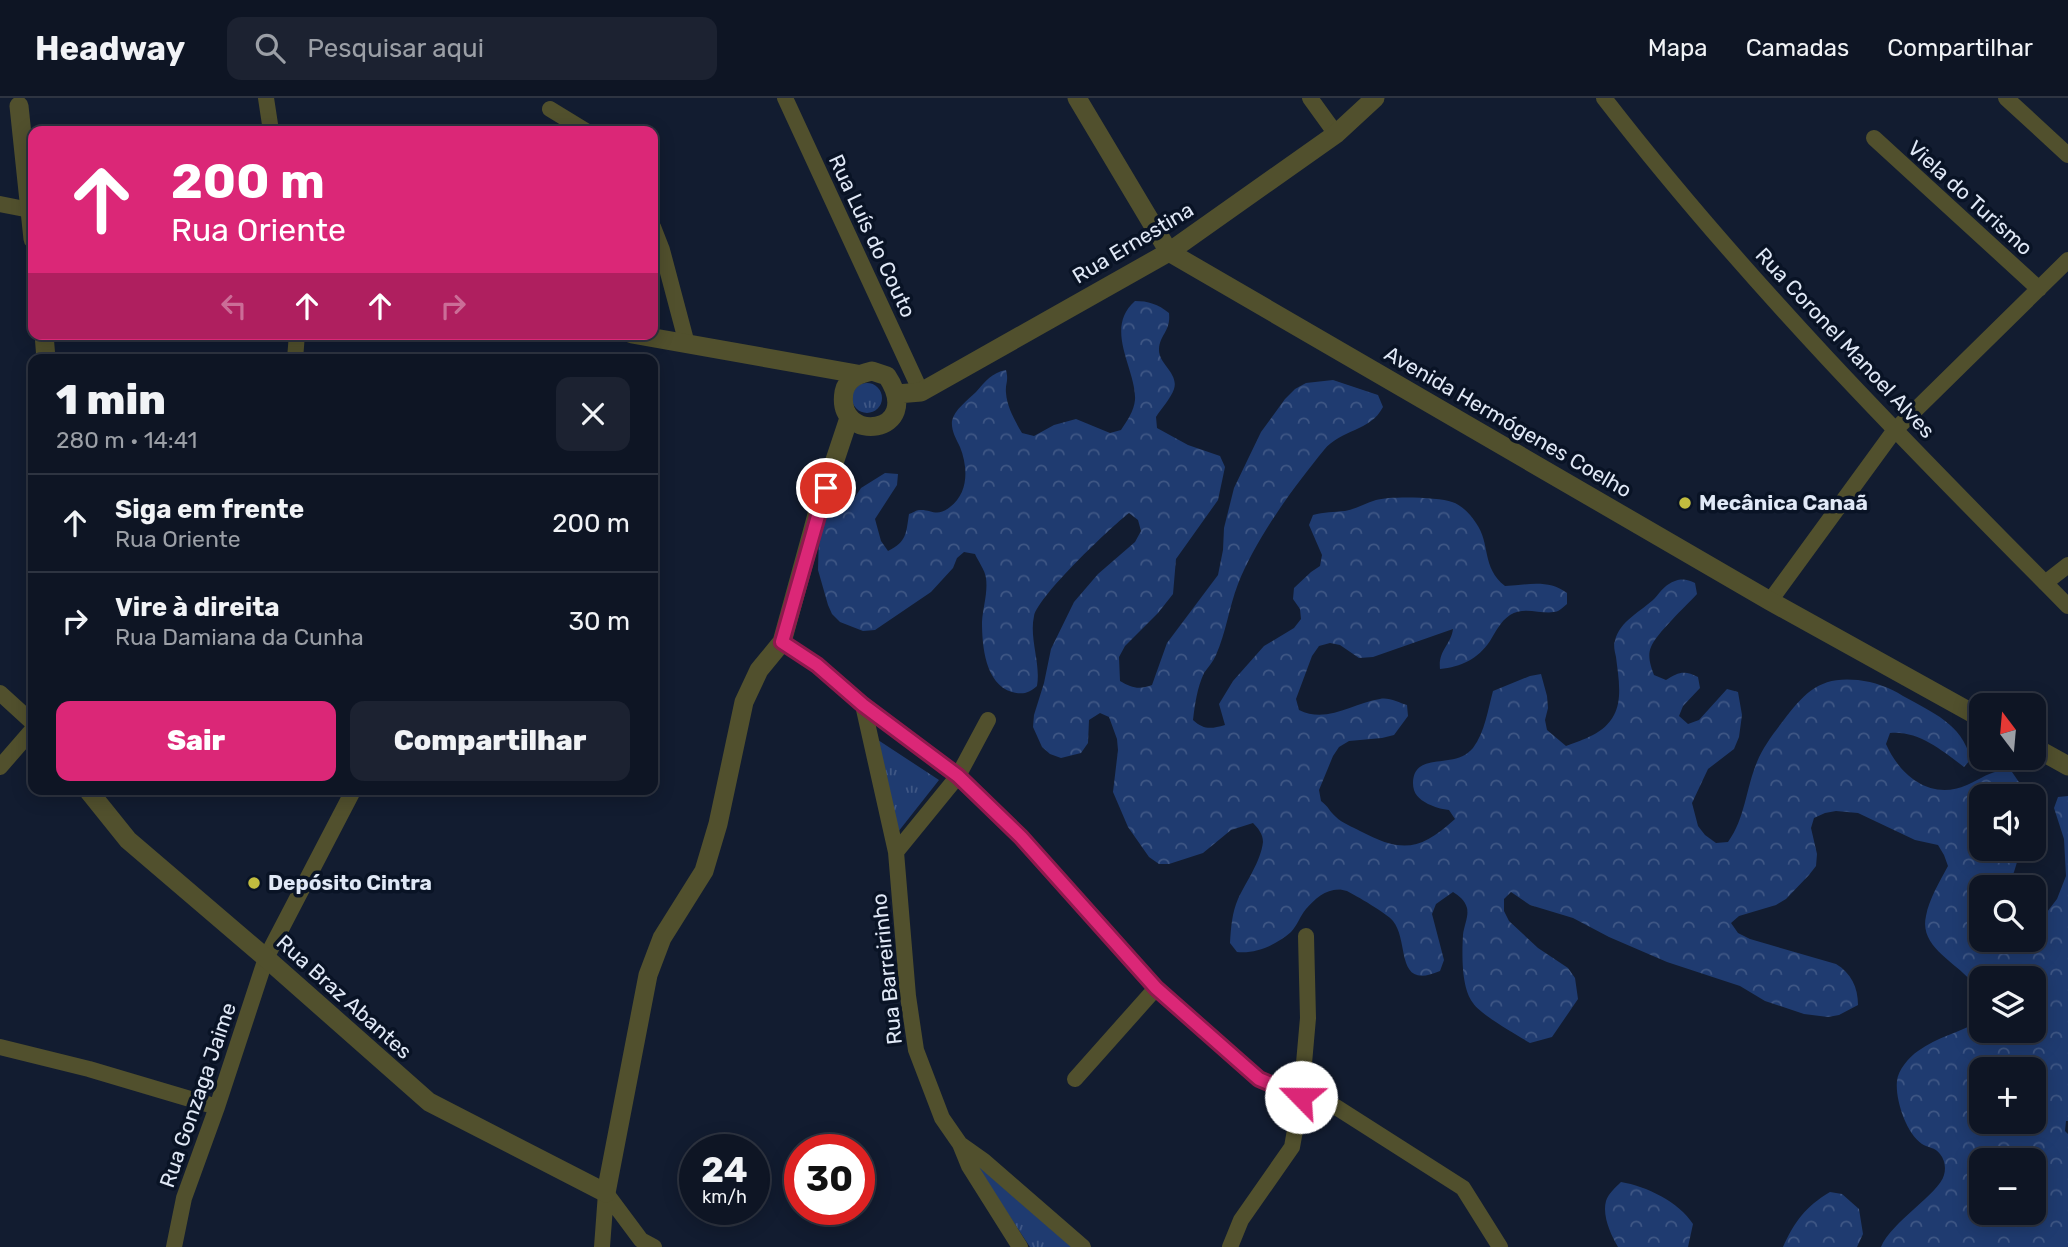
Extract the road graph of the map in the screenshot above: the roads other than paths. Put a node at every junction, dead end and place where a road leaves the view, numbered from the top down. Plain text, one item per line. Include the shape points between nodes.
1 (266, 98) edge
2 (785, 98) edge
3 (1077, 98) edge
4 (1310, 98) edge
5 (1375, 98) edge
6 (1604, 98) edge
7 (2006, 98) edge
8 (18, 102) edge
9 (550, 109) dead end
10 (29, 126) edge
11 (270, 126) edge
12 (578, 126) edge
13 (1336, 134) junction
14 (1874, 138) dead end
15 (2068, 155) edge
16 (28, 179) edge
17 (0, 204) edge
18 (28, 209) edge
19 (658, 240) edge
20 (1170, 252) junction
21 (2068, 260) edge
22 (2039, 289) junction
23 (658, 339) edge
24 (687, 344) junction
25 (857, 374) junction
26 (921, 392) junction
27 (897, 394) junction
28 (849, 418) junction
29 (1894, 431) junction
30 (2068, 565) edge
31 (2046, 583) junction
32 (1770, 601) junction
33 (2068, 606) edge
34 (782, 642) junction
35 (0, 693) edge
36 (863, 705) junction
37 (1969, 711) edge
38 (28, 718) edge
39 (988, 720) dead end
40 (28, 735) edge
41 (2046, 754) edge
42 (0, 766) edge
43 (2068, 766) edge
44 (958, 776) junction
45 (92, 795) edge
46 (351, 795) edge
47 (897, 852) junction
48 (1306, 936) dead end
49 (266, 958) junction
50 (1156, 988) junction
51 (0, 1046) edge
52 (1075, 1079) dead end
53 (1301, 1097) junction
54 (217, 1107) junction
55 (960, 1144) junction
56 (606, 1194) junction
57 (644, 1245) edge
58 (174, 1247) edge
59 (602, 1247) edge
60 (1020, 1247) edge
61 (1083, 1247) edge
62 (1230, 1247) edge
63 (1500, 1247) edge

1 - 11 street
2 - 26 street, Rua Luís do Couto
3 - 20 street, Avenida Hermógenes Coelho
4 - 13 street
5 - 13 street, Rua Ernestina
6 - 29 street, Rua Coronel Manoel Alves via 1657,167
7 - 15 street
8 - 10 street
8 - 16 street
9 - 12 street
13 - 20 street, Rua Ernestina
14 - 22 street, Viela do Turismo
17 - 18 street
19 - 24 street
20 - 26 street, Rua Ernestina
20 - 32 street, Avenida Hermógenes Coelho
21 - 22 street
22 - 29 street
23 - 24 street
24 - 25 street
25 - 27 street via 872,371 887,376
25 - 28 street via 845,386 842,402
26 - 27 street, Rua Ernestina
27 - 28 street via 894,416 880,426 863,426
28 - 34 street
29 - 31 street, Rua Coronel Manoel Alves
29 - 32 street
30 - 31 street
31 - 33 street, Rua Coronel Manoel Alves
32 - 37 street, Avenida Hermógenes Coelho
34 - 36 street
34 - 56 street via 759,670 744,702 704,871 662,938 648,975
35 - 38 street
36 - 44 street
36 - 47 street, Rua Barreirinho
39 - 44 street
40 - 42 street
41 - 43 street
44 - 47 street
44 - 50 street via 1021,837
45 - 49 street, Rua Braz Abantes via 128,841
46 - 49 street, Rua Gonzaga Jaime
47 - 55 street, Rua Barreirinho via 916,1050 942,1118
48 - 53 street via 1308,1017
49 - 54 street, Rua Gonzaga Jaime
49 - 56 street, Rua Braz Abantes via 429,1102
50 - 52 street
50 - 53 street via 1259,1079
51 - 54 street
53 - 62 street via 1292,1147 1241,1220
53 - 63 street via 1336,1107 1464,1188
54 - 58 street, Rua Gonzaga Jaime via 184,1198
55 - 60 street, Rua Barreirinho
55 - 61 street
56 - 57 street
56 - 59 street

